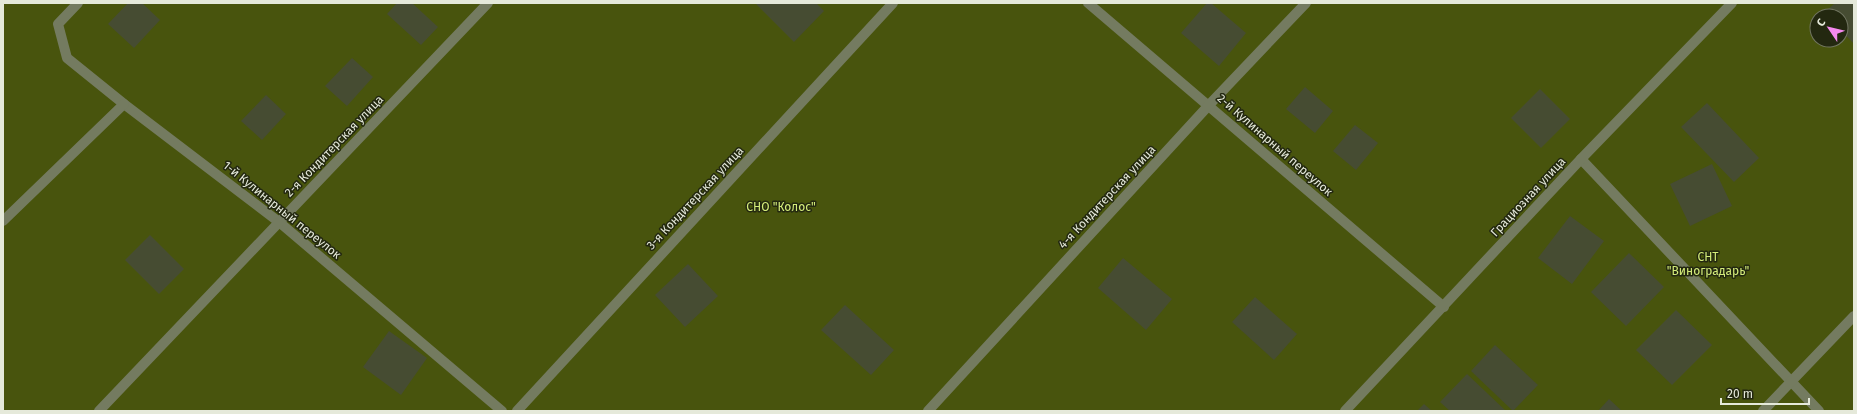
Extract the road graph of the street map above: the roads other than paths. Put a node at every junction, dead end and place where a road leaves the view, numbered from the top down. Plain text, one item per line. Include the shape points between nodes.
1 (78, 3) edge
2 (488, 3) edge
3 (893, 3) edge
4 (1088, 3) edge
5 (1306, 3) edge
6 (1732, 3) edge
7 (124, 104) junction
8 (1209, 105) junction
9 (1581, 159) junction
10 (3, 221) edge
11 (279, 222) junction
12 (1444, 308) junction
13 (1854, 316) edge
14 (1792, 380) junction
15 (99, 411) edge
16 (502, 411) edge
17 (517, 411) edge
18 (928, 411) edge
19 (1345, 411) edge
20 (1763, 411) edge
21 (1819, 411) edge

1 - 7 street, 1-й Кулинарный переулок via 58,24 67,58
2 - 11 street, 2-я Кондитерская улица
3 - 17 street, 3-я Кондитерская улица
4 - 8 street, 2-й Кулинарный переулок
5 - 8 street, 4-я Кондитерская улица
6 - 9 street, Грациозная улица
7 - 10 street
7 - 11 street, 1-й Кулинарный переулок
8 - 12 street, 2-й Кулинарный переулок
8 - 18 street, 4-я Кондитерская улица
9 - 12 street, Грациозная улица
9 - 14 street
11 - 15 street, 2-я Кондитерская улица
11 - 16 street, 1-й Кулинарный переулок
12 - 19 street, Грациозная улица
13 - 14 street
14 - 20 street
14 - 21 street

